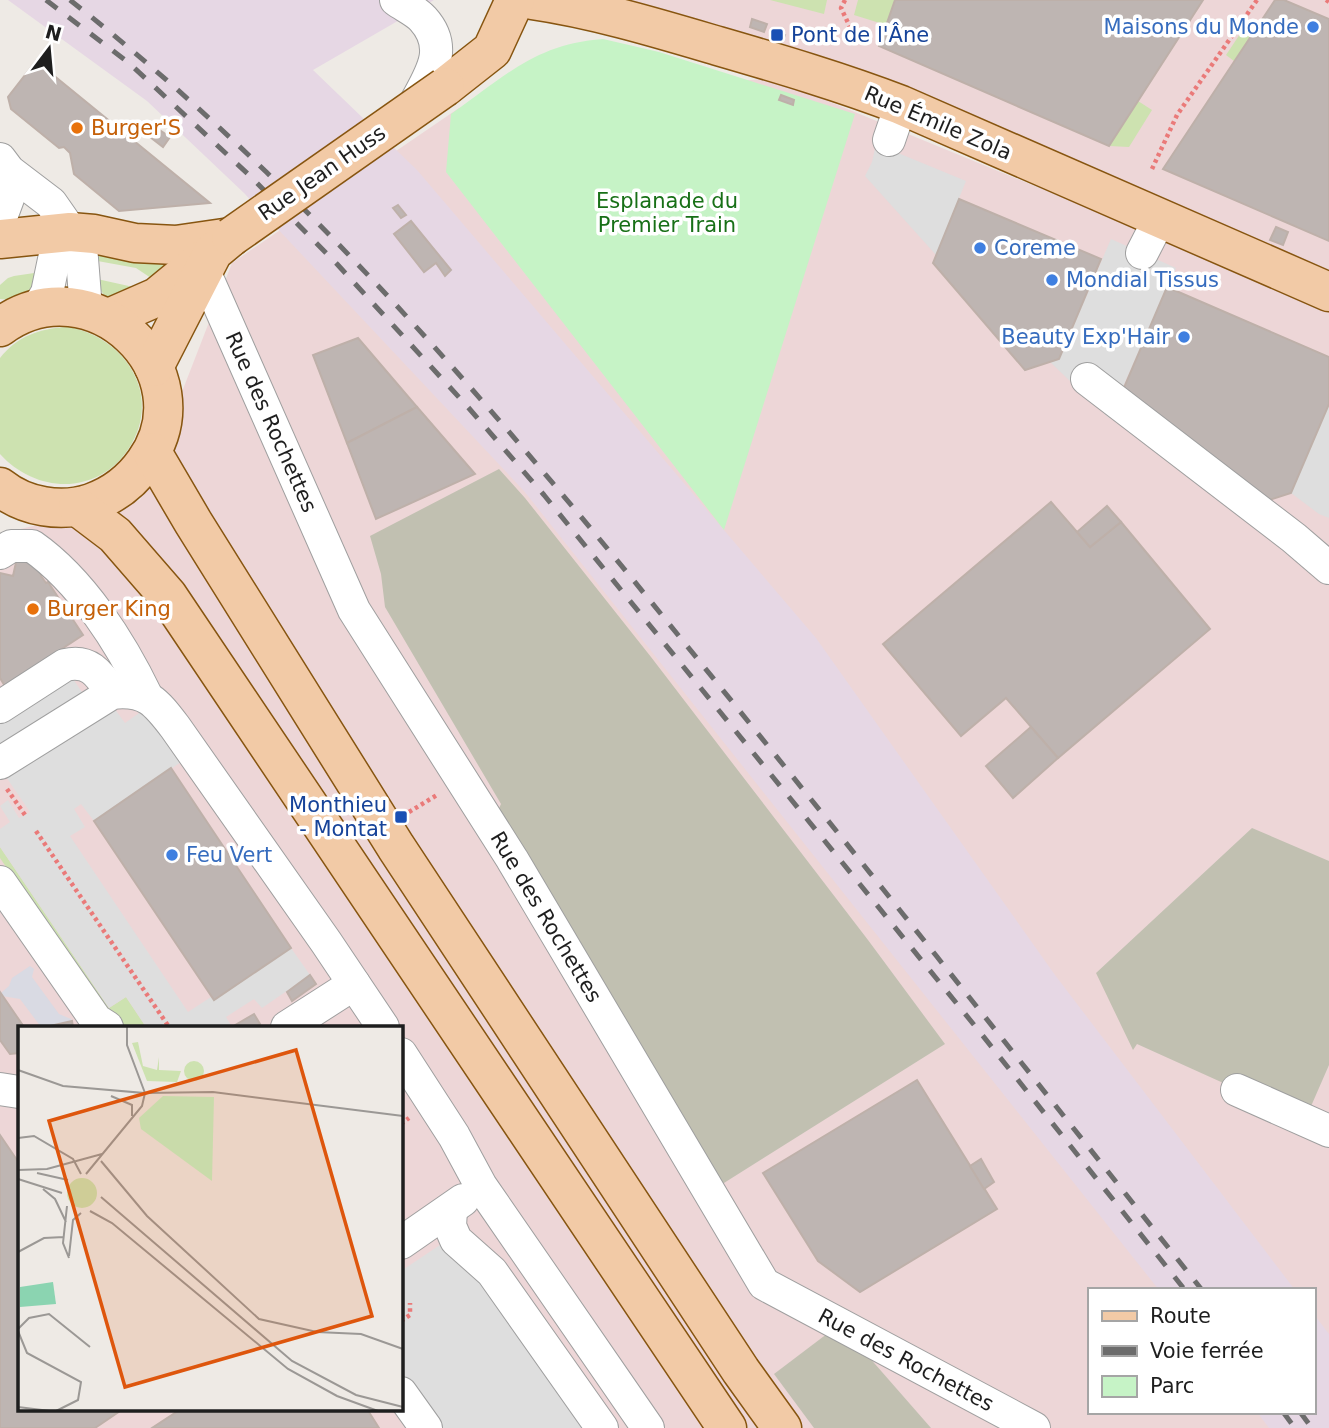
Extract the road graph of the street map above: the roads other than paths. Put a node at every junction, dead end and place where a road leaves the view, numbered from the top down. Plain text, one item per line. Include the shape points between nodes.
1 (396, 0) edge
2 (515, 0) edge
3 (532, 0) edge
4 (439, 77) junction
5 (5, 165) edge
6 (1160, 218) junction
7 (0, 220) edge
8 (70, 232) junction
9 (231, 237) junction
10 (0, 239) edge
11 (1142, 253) dead end
12 (204, 271) junction
13 (1329, 292) edge
14 (98, 314) junction
15 (12, 317) edge
16 (154, 367) junction
17 (1087, 379) dead end
18 (152, 452) junction
19 (9, 499) edge
20 (78, 507) junction
21 (0, 553) edge
22 (1329, 568) edge
23 (112, 693) junction
24 (147, 697) junction
25 (0, 707) edge
26 (1, 772) edge
27 (0, 882) edge
28 (354, 984) junction
29 (105, 1026) edge
30 (289, 1026) edge
31 (382, 1026) edge
32 (402, 1056) edge
33 (0, 1089) edge
34 (1237, 1090) dead end
35 (18, 1092) edge
36 (1329, 1131) edge
37 (481, 1186) junction
38 (451, 1210) junction
39 (402, 1242) edge
40 (402, 1394) edge
41 (426, 1428) edge
42 (602, 1428) edge
43 (648, 1428) edge
44 (727, 1428) edge
45 (782, 1428) edge
46 (1033, 1428) edge

1 - 4 street via 422,18 436,38
2 - 4 main road, Rue Jean Huss via 492,50
3 - 6 main road, Rue Émile Zola via 693,38 846,85 895,123
4 - 9 main road, Rue Jean Huss, bridge via 412,109
5 - 7 street via 10,193
5 - 8 street via 51,203
6 - 11 street
6 - 13 main road, Rue Émile Zola
8 - 9 main road via 176,245
8 - 10 main road
8 - 14 street via 81,246
8 - 15 street via 56,250 47,293
9 - 12 main road via 213,252
9 - 14 main road via 157,297
12 - 16 main road
12 - 46 street, Rue des Rochettes via 354,610 512,859 764,1284
14 - 15 main road via 62,306
14 - 16 main road via 136,339
16 - 18 main road via 162,415
17 - 22 street
18 - 20 main road via 134,478 108,497
18 - 45 main road via 396,847
19 - 20 main road via 52,508
20 - 44 main road via 115,535 174,605
21 - 24 street via 11,546 32,546 50,562 111,632
23 - 24 street via 130,691
23 - 25 street via 92,669 77,662
23 - 26 street
24 - 28 street via 175,727
27 - 29 street via 96,1020
28 - 30 street
28 - 31 street
32 - 37 street
33 - 35 street
34 - 36 street
37 - 38 street
37 - 43 street
38 - 39 street
38 - 42 street via 450,1226 456,1240 492,1272
40 - 41 street

